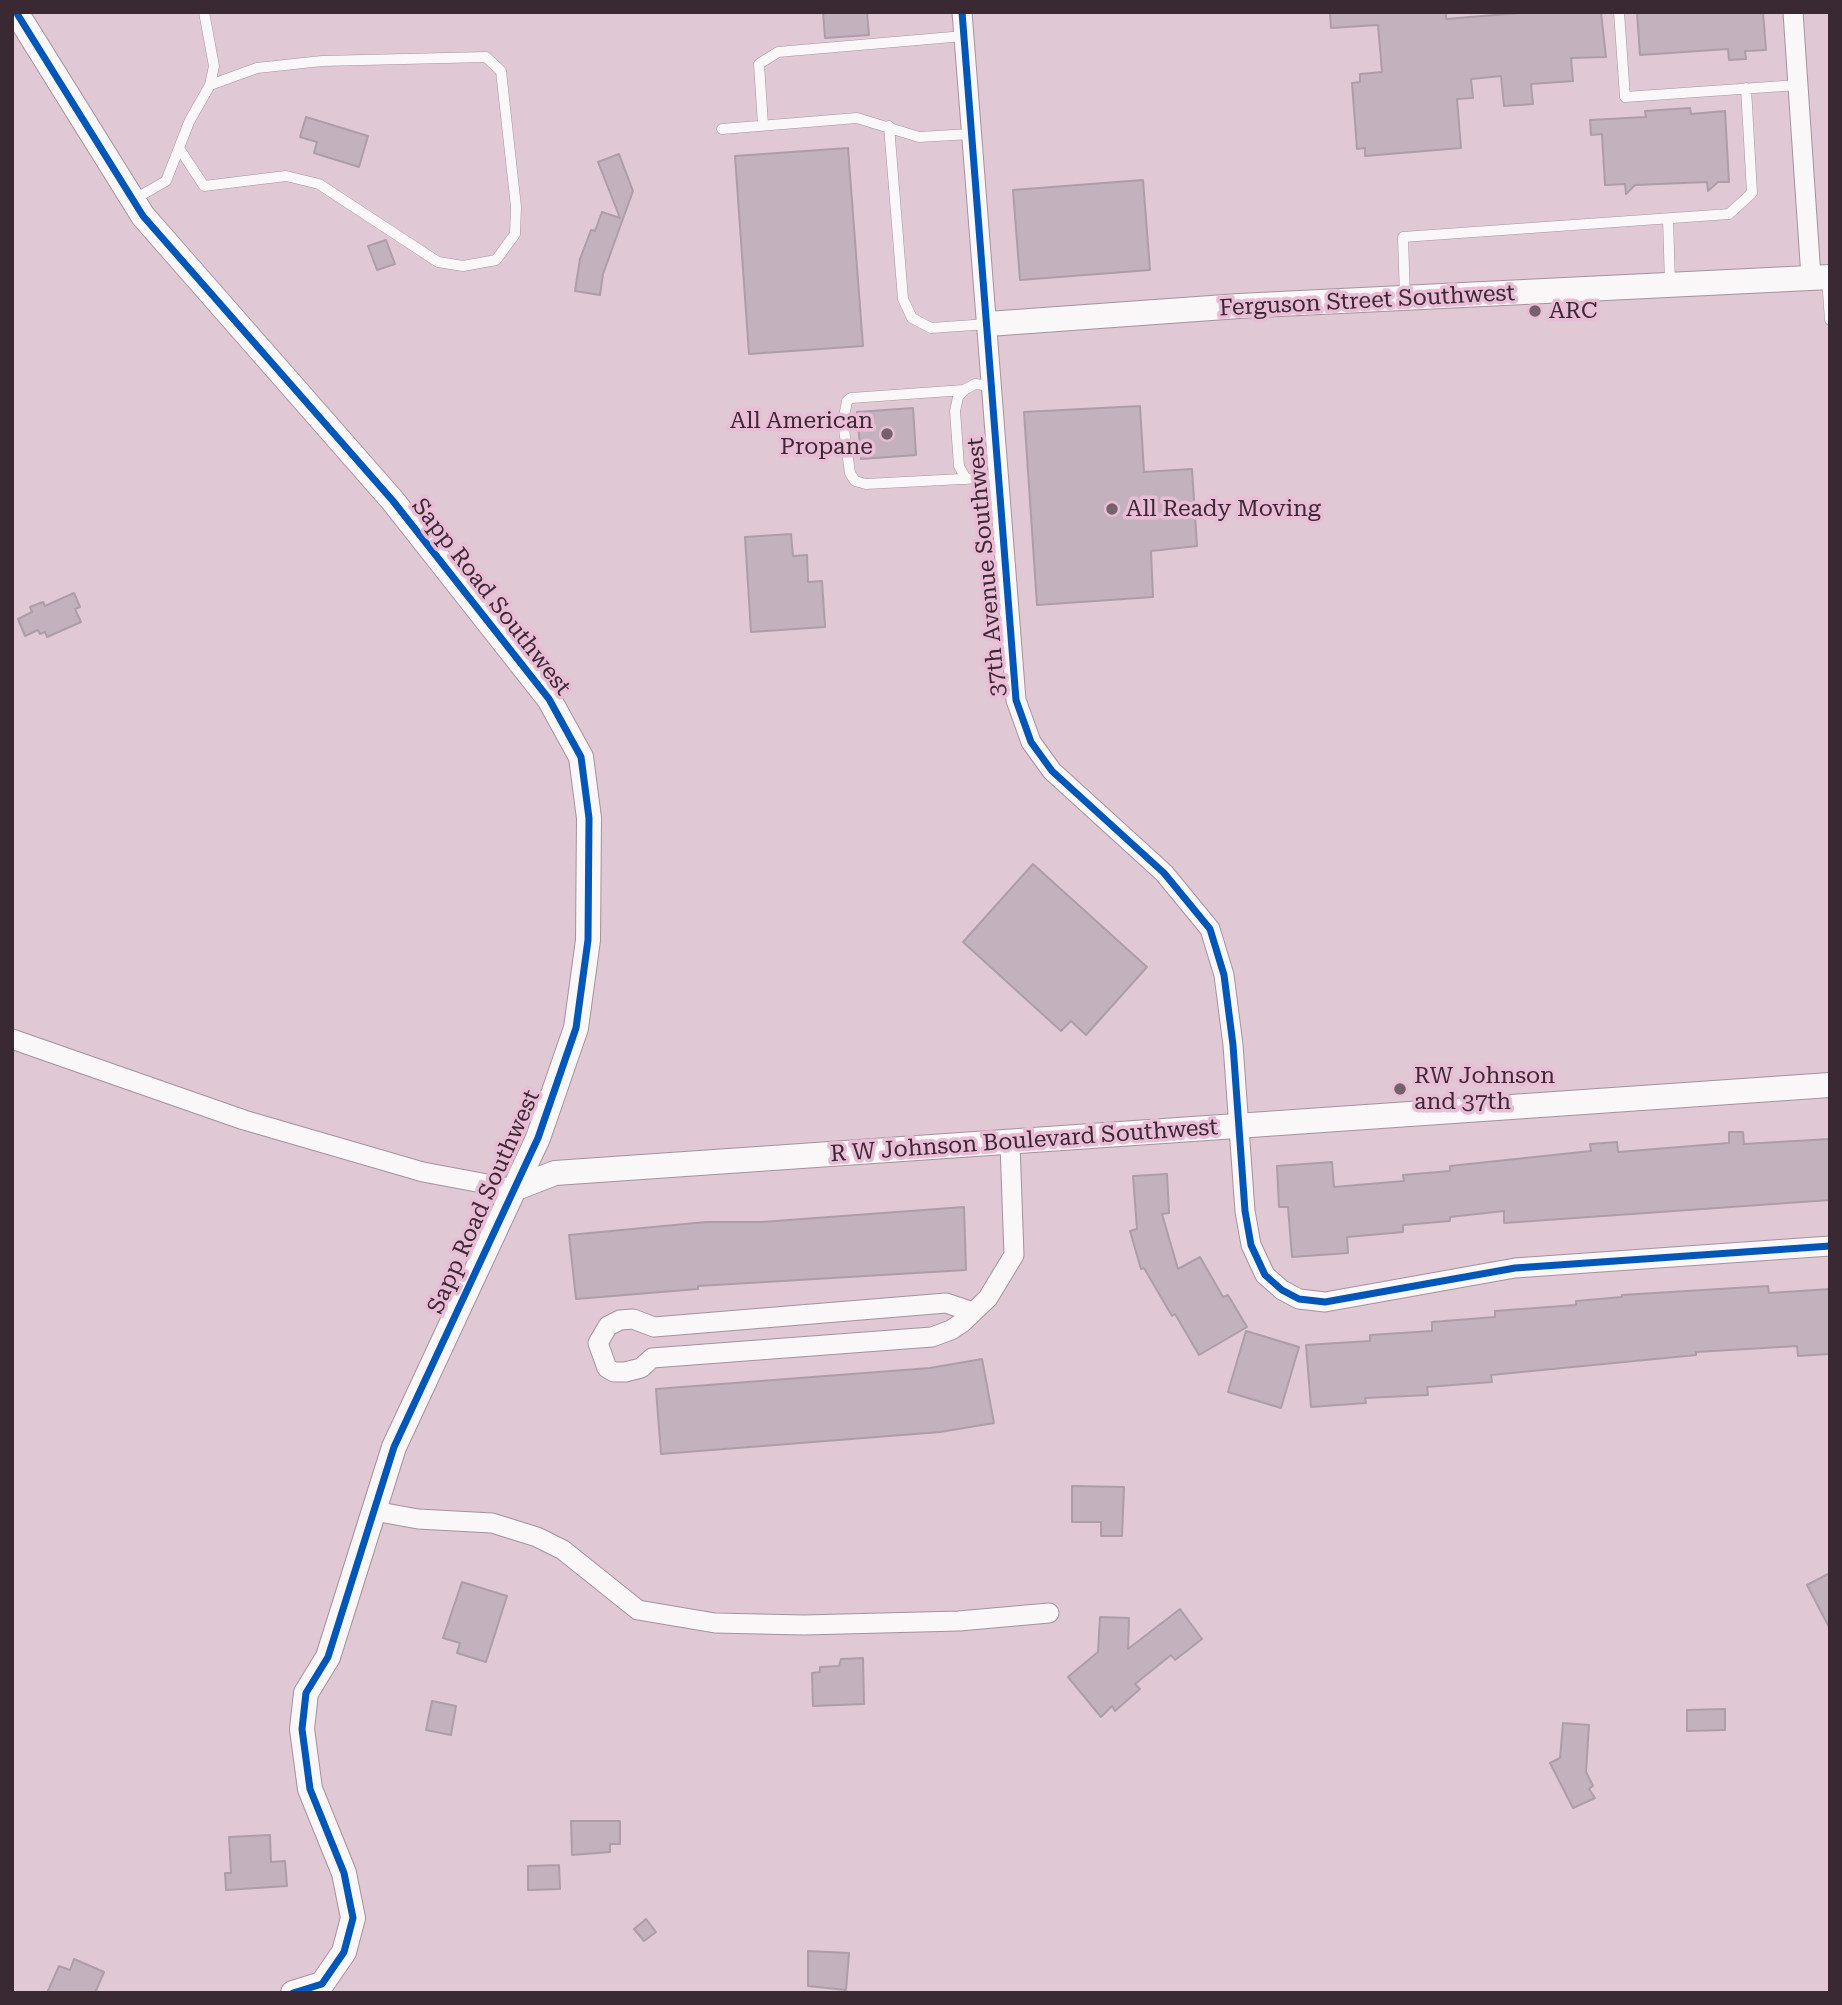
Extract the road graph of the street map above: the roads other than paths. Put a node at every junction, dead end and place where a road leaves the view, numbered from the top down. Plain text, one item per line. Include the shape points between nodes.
1 (16, 12) edge
2 (204, 12) edge
3 (962, 12) edge
4 (1619, 12) edge
5 (1793, 12) edge
6 (964, 36) junction
7 (210, 85) junction
8 (1798, 85) junction
9 (1746, 88) junction
10 (763, 125) junction
11 (889, 126) junction
12 (722, 129) dead end
13 (971, 134) junction
14 (179, 148) junction
15 (133, 200) junction
16 (1668, 219) junction
17 (1823, 277) edge
18 (1670, 285) junction
19 (1405, 299) junction
20 (1830, 320) edge
21 (988, 324) junction
22 (992, 386) junction
23 (964, 390) junction
24 (1000, 477) junction
25 (966, 479) junction
26 (12, 1039) edge
27 (1830, 1085) edge
28 (1241, 1125) junction
29 (1010, 1144) junction
30 (514, 1189) junction
31 (1830, 1246) edge
32 (973, 1312) junction
33 (374, 1511) junction
34 (1049, 1614) dead end
35 (293, 1993) edge

1 - 15 street, Sapp Road Southwest
2 - 7 lane via 214,65
3 - 6 street, 37th Avenue Southwest
4 - 9 lane via 1625,97
5 - 8 street
6 - 10 lane via 778,52 760,64
6 - 13 street, 37th Avenue Southwest
7 - 14 lane
7 - 14 lane via 257,68 322,61 486,57 501,71 515,234 496,260 463,266 438,262 319,184 286,176 204,186
8 - 9 lane
8 - 17 street
9 - 16 lane via 1752,193 1728,214
10 - 11 lane via 857,118
10 - 12 lane
11 - 13 lane via 919,137
11 - 21 lane via 904,299 912,318 931,327
13 - 21 street, 37th Avenue Southwest
14 - 15 lane via 166,181
15 - 30 street, Sapp Road Southwest via 393,502 501,636 549,699 581,757 589,818 588,940 576,1028 538,1138
16 - 18 lane
16 - 19 lane via 1403,237
17 - 18 street, Ferguson Street Southwest
17 - 20 lane
18 - 19 street, Ferguson Street Southwest
19 - 21 street, Ferguson Street Southwest
21 - 22 street, 37th Avenue Southwest
22 - 23 lane via 975,384
22 - 24 street, 37th Avenue Southwest
23 - 25 lane via 955,411 959,466
23 - 25 lane via 851,398 846,401 843,422 855,481
24 - 25 lane
24 - 28 street, 37th Avenue Southwest via 1012,676 1023,723 1052,771 1164,873 1210,929 1224,975
26 - 30 street via 244,1120 423,1172
27 - 28 street, R W Johnson Boulevard Southwest
28 - 29 street, R W Johnson Boulevard Southwest
28 - 31 street, 37th Avenue Southwest via 1251,1245 1265,1275 1299,1299 1350,1299 1444,1279 1576,1261
29 - 30 street, R W Johnson Boulevard Southwest via 555,1173
29 - 32 street via 1014,1255 998,1285
30 - 33 street, Sapp Road Southwest via 394,1447
32 - 32 street via 946,1303 653,1327 620,1320 608,1326 598,1343 607,1368 625,1372 641,1368 652,1358 932,1337 951,1330
33 - 34 street via 418,1519 492,1523 537,1536 563,1550 638,1610 715,1623 908,1623
33 - 35 street, Sapp Road Southwest via 328,1657 306,1693 302,1730 310,1788 344,1872 353,1917 344,1952 322,1984

